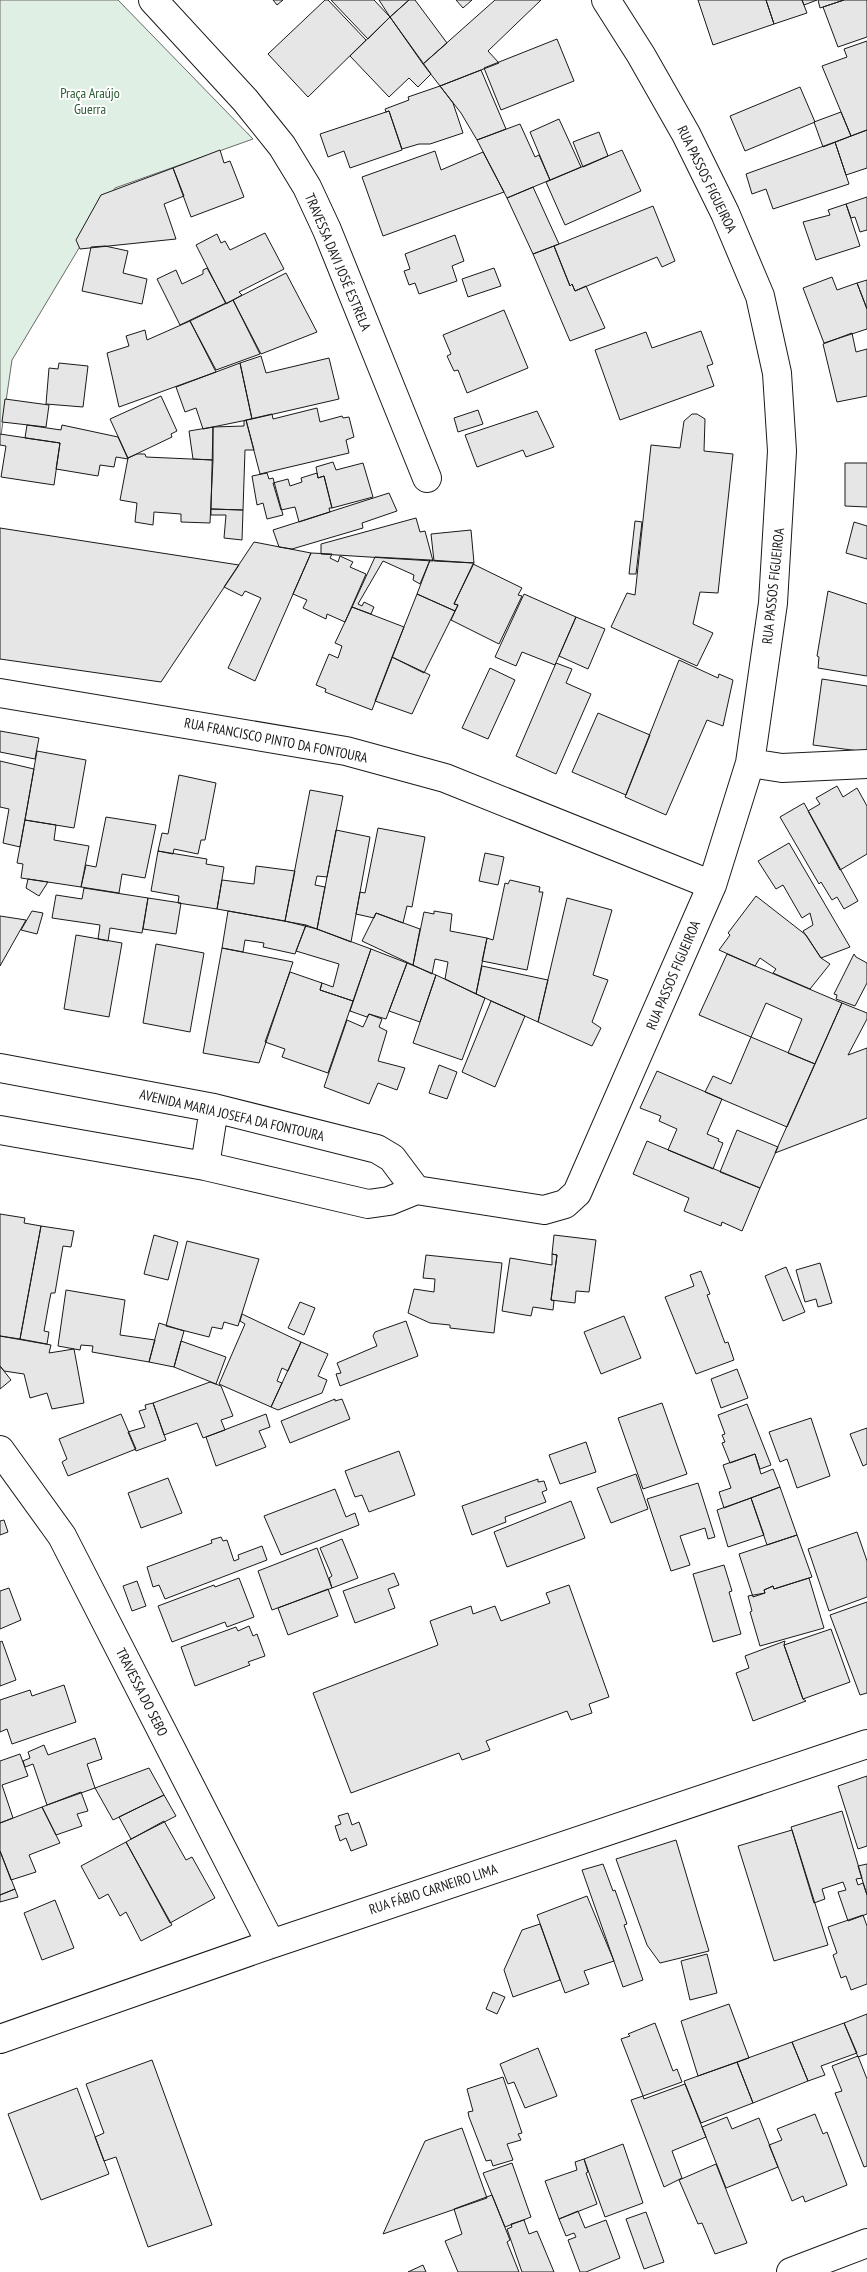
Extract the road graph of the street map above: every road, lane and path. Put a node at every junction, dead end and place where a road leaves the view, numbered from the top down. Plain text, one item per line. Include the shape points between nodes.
1 (153, 0) edge
2 (606, 0) edge
3 (426, 478) dead end
4 (0, 693) edge
5 (750, 762) junction
6 (867, 764) edge
7 (712, 885) junction
8 (0, 1068) edge
9 (214, 1108) junction
10 (0, 1130) edge
11 (205, 1166) junction
12 (416, 1190) junction
13 (0, 1450) edge
14 (867, 1744) edge
15 (271, 1944) junction
16 (0, 2039) edge
17 (867, 2243) edge
18 (791, 2272) edge

1 - 3 street, TRAVESSA DAVI JOSÉ ESTRELA via 282,146 307,187 328,230
2 - 5 street, RUA PASSOS FIGUEIROA via 642,55 686,134 725,214 760,296 777,373 782,451 779,529 773,603
4 - 7 street, RUA FRANCISCO PINTO DA FONTOURA via 355,753 445,778
5 - 6 street via 782,768
5 - 7 street, RUA PASSOS FIGUEIROA
7 - 12 street, RUA PASSOS FIGUEIROA via 577,1193 565,1204 544,1210
8 - 9 street, AVENIDA MARIA JOSEFA DA FONTOURA
9 - 11 street
9 - 12 street, AVENIDA MARIA JOSEFA DA FONTOURA via 377,1149 392,1158
10 - 11 street
11 - 12 street via 368,1204 389,1201
13 - 15 street, TRAVESSA DO SEBO via 62,1536
14 - 15 street, RUA FÁBIO CARNEIRO LIMA
15 - 16 street, RUA FÁBIO CARNEIRO LIMA
17 - 18 street

